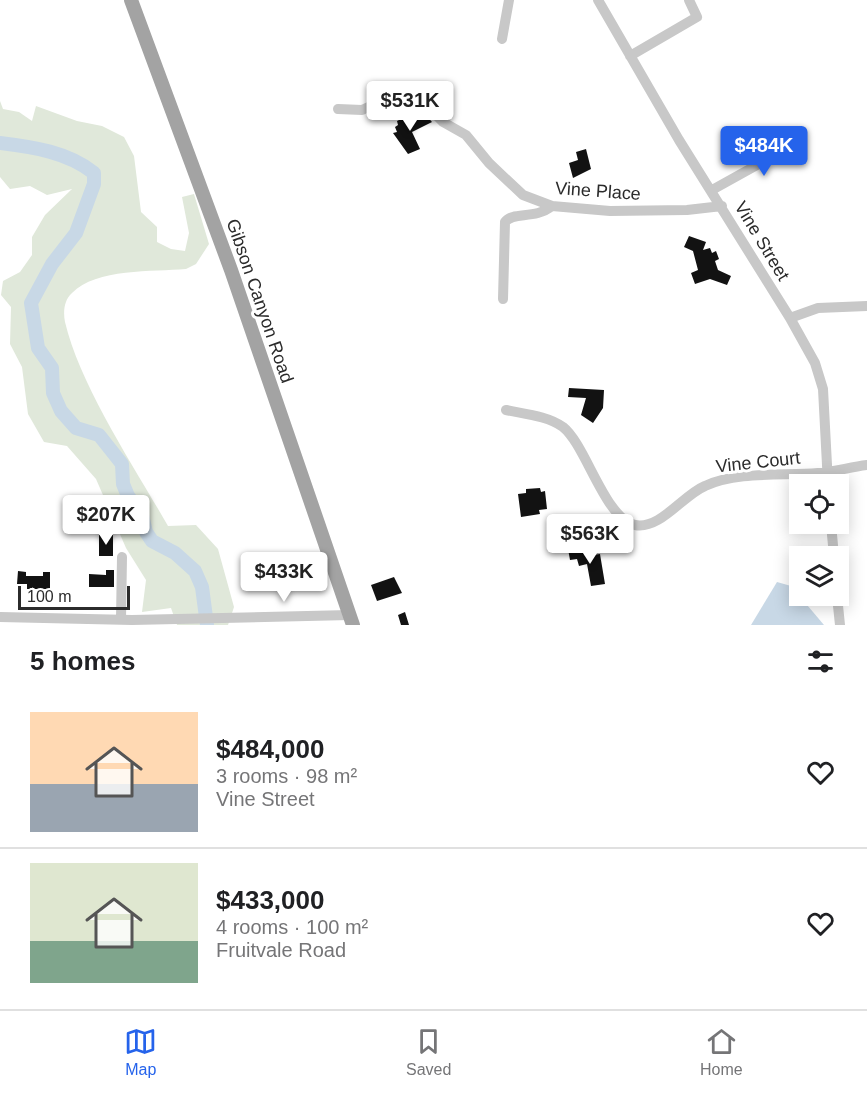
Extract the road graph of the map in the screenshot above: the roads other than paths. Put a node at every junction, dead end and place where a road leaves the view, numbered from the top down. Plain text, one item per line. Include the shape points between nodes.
1 (131, 0) edge
2 (509, 0) edge
3 (689, 0) edge
4 (602, 1) edge
5 (502, 39) dead end
6 (630, 56) junction
7 (338, 109) dead end
8 (801, 140) dead end
9 (712, 190) junction
10 (552, 206) junction
11 (722, 207) junction
12 (504, 299) dead end
13 (867, 306) edge
14 (790, 318) junction
15 (506, 410) dead end
16 (867, 465) edge
17 (827, 471) junction
18 (827, 474) edge
19 (122, 557) dead end
20 (838, 606) edge
21 (0, 617) edge
22 (352, 620) edge
23 (128, 621) edge
24 (840, 625) edge

1 - 22 main road, Gibson Canyon Road via 231,270
2 - 5 street
3 - 6 street via 698,17
4 - 6 street, Vine Street
6 - 9 street, Vine Street
7 - 10 street, Vine Place via 362,110 401,92 416,94 444,122 466,135 523,195
8 - 9 street
9 - 11 street, Vine Street
10 - 11 street, Vine Place via 610,211
10 - 12 street via 543,213 513,216 505,222
11 - 14 street, Vine Street
13 - 14 street via 818,308
14 - 17 street, Vine Street via 823,389
15 - 17 street, Vine Court via 543,418 562,427 610,503 634,525 649,524 688,495 719,481
16 - 17 street, Vine Court
17 - 18 street, Vine Street
19 - 23 street
20 - 24 street
21 - 23 street
22 - 23 street

